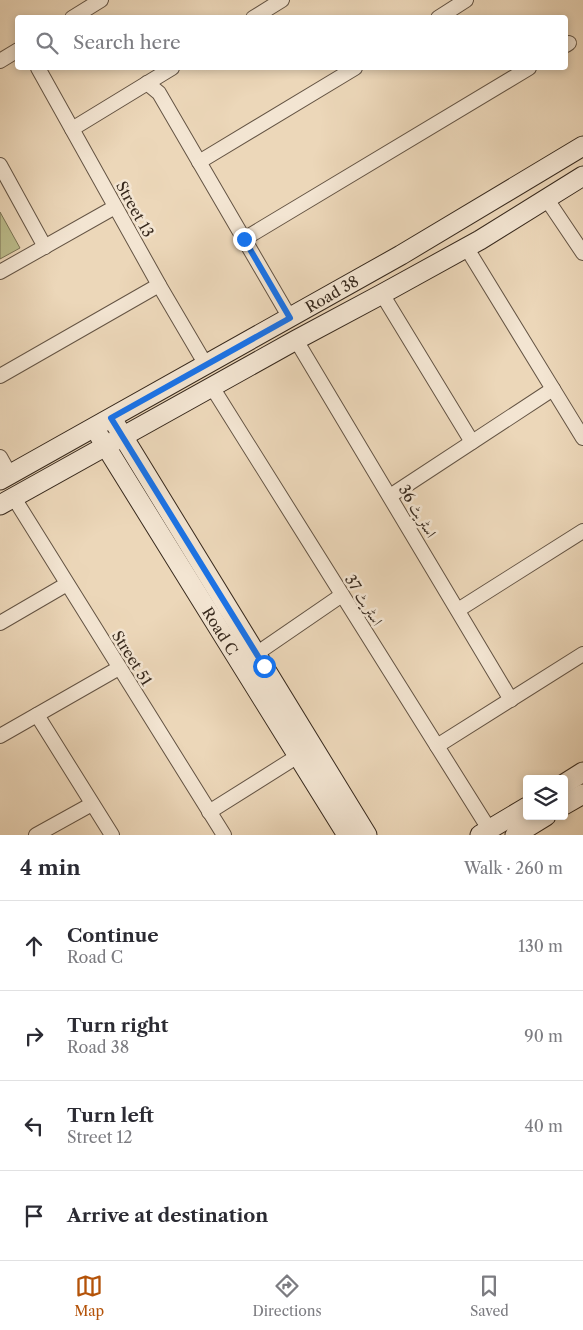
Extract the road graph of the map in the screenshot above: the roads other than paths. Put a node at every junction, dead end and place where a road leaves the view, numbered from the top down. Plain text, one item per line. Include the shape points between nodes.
1 (101, 0) edge
2 (282, 0) edge
3 (466, 0) edge
4 (77, 15) edge
5 (259, 15) edge
6 (443, 15) edge
7 (15, 52) edge
8 (0, 61) edge
9 (39, 70) edge
10 (169, 70) edge
11 (352, 70) edge
12 (526, 70) edge
13 (147, 83) junction
14 (72, 129) junction
15 (583, 146) edge
16 (199, 162) junction
17 (0, 165) edge
18 (583, 176) edge
19 (546, 198) junction
20 (115, 207) junction
21 (244, 239) junction
22 (45, 247) junction
23 (466, 247) junction
24 (583, 253) edge
25 (0, 272) edge
26 (159, 285) junction
27 (382, 294) junction
28 (290, 318) junction
29 (296, 340) junction
30 (206, 365) junction
31 (0, 376) edge
32 (212, 387) junction
33 (553, 389) junction
34 (111, 418) junction
35 (94, 428) junction
36 (123, 436) junction
37 (583, 438) edge
38 (472, 442) junction
39 (105, 446) junction
40 (0, 457) edge
41 (5, 477) edge
42 (390, 496) junction
43 (7, 502) edge
44 (583, 532) edge
45 (67, 584) junction
46 (342, 595) junction
47 (458, 610) junction
48 (0, 623) edge
49 (256, 654) junction
50 (583, 654) edge
51 (119, 668) junction
52 (511, 700) junction
53 (37, 715) junction
54 (0, 736) edge
55 (437, 746) junction
56 (298, 756) junction
57 (583, 772) edge
58 (568, 781) edge
59 (583, 794) edge
60 (568, 803) edge
61 (92, 804) junction
62 (523, 809) edge
63 (209, 812) junction
64 (539, 820) edge
65 (485, 832) edge
66 (36, 835) edge
67 (112, 835) edge
68 (224, 835) edge
69 (347, 835) edge
70 (368, 835) edge
71 (515, 835) edge

1 - 4 street
2 - 5 street
3 - 6 street
7 - 8 street
9 - 14 street, Street 13
10 - 13 street
11 - 16 street
12 - 21 street
13 - 14 street
13 - 16 street via 159,93
14 - 20 street, Street 13
15 - 28 main road, Road 38
16 - 21 street
17 - 22 street
18 - 19 main road, Road 38
19 - 23 main road, Road 38
19 - 24 street
20 - 22 street
20 - 26 street, Street 13
21 - 28 street
22 - 25 street
23 - 27 main road, Road 38
23 - 33 street
26 - 30 street, Street 13
26 - 31 street
27 - 29 main road, Road 38
27 - 38 street
28 - 30 main road, Road 38
29 - 32 main road, Road 38
29 - 42 street, اسٹریٹ 36
30 - 34 main road, Road 38
32 - 36 main road, Road 38
32 - 46 street, اسٹریٹ 37
33 - 37 street
33 - 38 street
34 - 35 main road, Road 38
34 - 36 main road, Road C
35 - 39 main road, Road C
35 - 41 main road, Road 38
36 - 39 main road, Road 38
36 - 49 main road, Road C
38 - 42 street
39 - 43 main road, Road 38
39 - 56 main road, Road C
40 - 41 street
42 - 47 street, اسٹریٹ 36
43 - 45 street, Street 51
44 - 47 street
45 - 48 street
45 - 51 street, Street 51
46 - 49 street
46 - 55 street, اسٹریٹ 37
47 - 52 street, اسٹریٹ 36
49 - 70 main road, Road C
50 - 52 street
51 - 53 street
51 - 63 street, Street 51
52 - 55 street
53 - 54 street
53 - 61 street
55 - 65 street, اسٹریٹ 37
56 - 63 street
56 - 69 main road, Road C
57 - 58 main road
59 - 60 main road
61 - 66 street
61 - 67 street
62 - 65 main road
63 - 68 street, Street 51
64 - 71 main road

